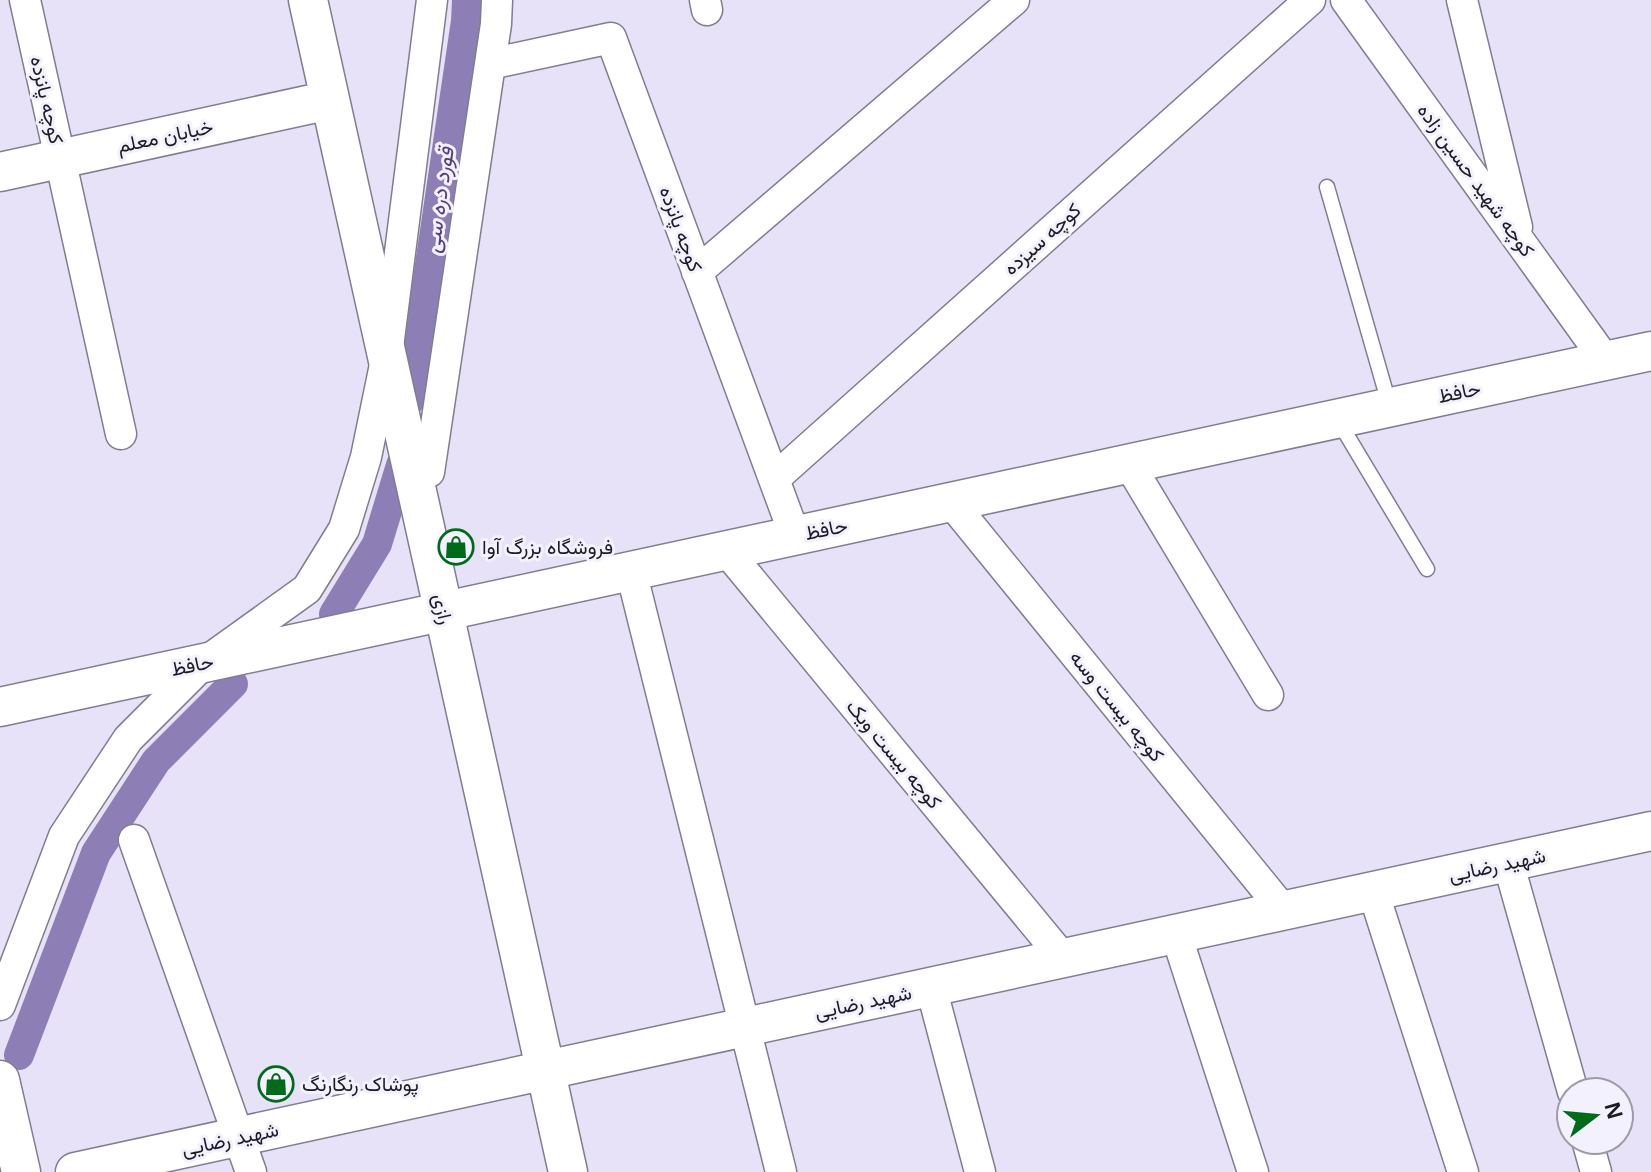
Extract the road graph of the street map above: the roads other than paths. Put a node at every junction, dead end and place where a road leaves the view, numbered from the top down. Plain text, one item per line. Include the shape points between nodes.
1 (25, 0) edge
2 (308, 0) edge
3 (432, 0) edge
4 (497, 0) edge
5 (1014, 0) edge
6 (1310, 0) edge
7 (1346, 0) edge
8 (1462, 0) edge
9 (490, 64) junction
10 (330, 100) junction
11 (60, 159) junction
12 (0, 172) edge
13 (1327, 187) dead end
14 (1521, 244) junction
15 (697, 272) junction
16 (1651, 351) edge
17 (387, 355) junction
18 (1606, 361) junction
19 (1390, 407) junction
20 (1337, 418) junction
21 (121, 434) dead end
22 (1129, 464) junction
23 (429, 472) dead end
24 (774, 479) junction
25 (951, 502) junction
26 (795, 536) junction
27 (726, 550) junction
28 (1427, 569) dead end
29 (631, 571) junction
30 (444, 611) junction
31 (204, 663) junction
32 (1268, 695) dead end
33 (0, 707) edge
34 (1651, 831) edge
35 (134, 840) dead end
36 (1508, 862) junction
37 (1373, 891) junction
38 (1284, 911) junction
39 (1176, 934) junction
40 (1063, 958) junction
41 (931, 987) junction
42 (0, 1005) edge
43 (745, 1027) junction
44 (545, 1070) junction
45 (1568, 1076) edge
46 (0, 1080) edge
47 (236, 1137) junction
48 (21, 1172) edge
49 (75, 1172) edge
50 (251, 1172) edge
51 (568, 1172) edge
52 (781, 1172) edge
53 (980, 1172) edge
54 (1253, 1172) edge
55 (1463, 1172) edge

1 - 11 street, کوچه پانزده
2 - 10 street, رازی
3 - 17 street
4 - 9 street
5 - 15 street
6 - 24 street, کوچه سیزده
7 - 14 street, کوچه شهید حسین زاده
8 - 14 street
9 - 15 street, کوچه پانزده via 611,38
9 - 23 street
10 - 11 street, خیابان معلم
10 - 17 street, رازی
11 - 12 street, خیابان معلم
11 - 21 street, کوچه پانزده
13 - 19 lane
14 - 18 street, کوچه شهید حسین زاده
15 - 24 street, کوچه پانزده
16 - 18 street, حافظ
17 - 30 street, رازی
17 - 31 street via 366,457 344,529 307,589
18 - 19 street, حافظ
19 - 20 street, حافظ
20 - 22 street, حافظ
20 - 28 lane
22 - 25 street, حافظ
22 - 32 street
24 - 26 street, کوچه پانزده
25 - 26 street, حافظ
25 - 38 street, کوچه بیست وسه
26 - 27 street, حافظ
27 - 29 street, حافظ
27 - 40 street, کوچه بیست ویک
29 - 30 street, حافظ
29 - 43 street
30 - 31 street, حافظ
30 - 44 street, رازی
31 - 33 street, حافظ
31 - 42 street via 128,739 64,836
34 - 36 street, شهید رضایی
35 - 47 street
36 - 37 street, شهید رضایی
36 - 45 street
37 - 38 street, شهید رضایی
37 - 55 street
38 - 39 street, شهید رضایی
39 - 40 street, شهید رضایی
39 - 54 street
40 - 41 street, شهید رضایی
41 - 43 street, شهید رضایی
41 - 53 street
43 - 44 street, شهید رضایی
43 - 52 street
44 - 47 street, شهید رضایی
44 - 51 street, رازی
46 - 48 street
47 - 49 street, شهید رضایی
47 - 50 street

